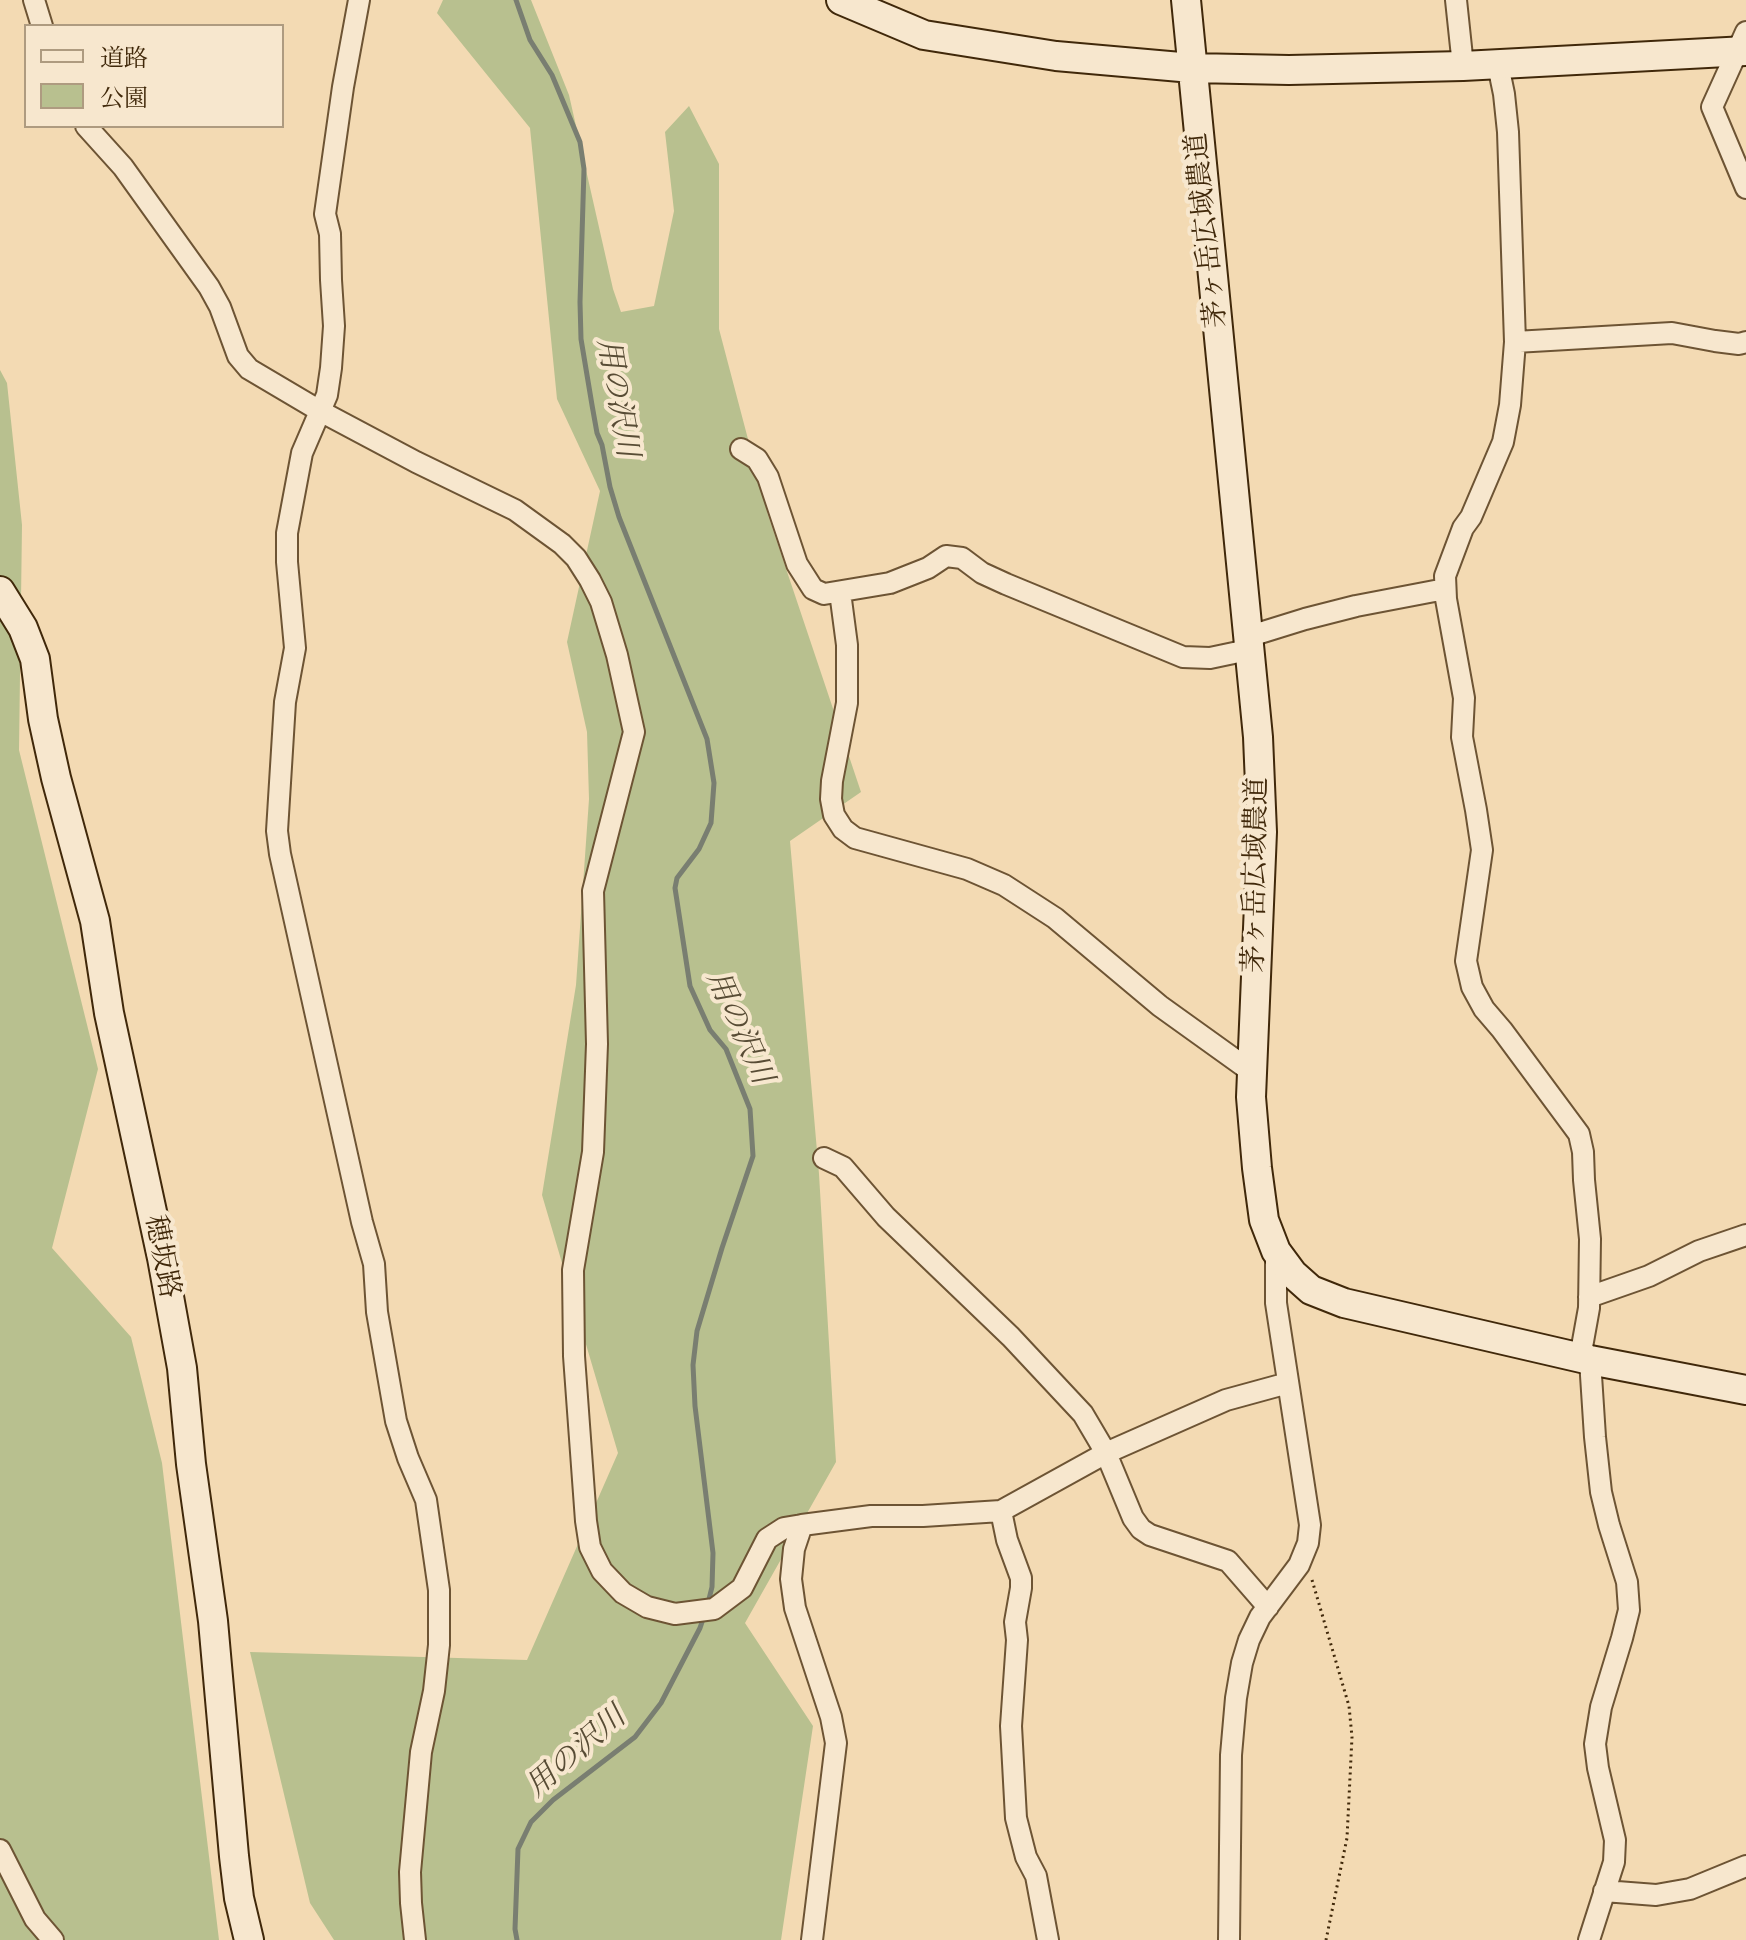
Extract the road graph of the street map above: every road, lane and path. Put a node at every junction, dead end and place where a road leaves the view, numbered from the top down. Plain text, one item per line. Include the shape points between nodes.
1 (34, 0) edge
2 (359, 0) edge
3 (841, 0) edge
4 (1186, 0) edge
5 (1456, 0) edge
6 (41, 24) edge
7 (1743, 45) edge
8 (1498, 65) junction
9 (1463, 66) junction
10 (1192, 68) junction
11 (88, 128) edge
12 (1746, 188) edge
13 (1515, 342) junction
14 (1746, 342) edge
15 (320, 411) junction
16 (741, 449) dead end
17 (1445, 589) junction
18 (0, 591) edge
19 (840, 592) junction
20 (1248, 643) junction
21 (1252, 1072) junction
22 (824, 1158) dead end
23 (1746, 1235) edge
24 (1276, 1251) junction
25 (1589, 1297) junction
26 (1585, 1359) junction
27 (1288, 1383) junction
28 (1746, 1390) edge
29 (1106, 1453) junction
30 (1001, 1511) junction
31 (802, 1525) junction
32 (1304, 1553) junction
33 (1268, 1607) junction
34 (0, 1850) edge
35 (1746, 1866) edge
36 (1604, 1891) junction
37 (53, 1940) edge
38 (249, 1940) edge
39 (415, 1940) edge
40 (812, 1940) edge
41 (1048, 1940) edge
42 (1229, 1940) edge
43 (1326, 1940) edge
44 (1589, 1940) edge

1 - 6 street
2 - 15 street via 325,214 334,326 327,395
3 - 10 street via 924,35 1056,56
4 - 10 street, 茅ヶ岳広域農道
5 - 9 street
7 - 8 street
7 - 12 street via 1712,107
8 - 9 street
8 - 13 street via 1508,132
9 - 10 street
10 - 20 street, 茅ヶ岳広域農道
11 - 15 street via 123,167 202,276 238,356 249,369
13 - 14 street via 1672,333
13 - 17 street via 1503,442 1463,528
15 - 31 street via 515,510 562,544 601,602 617,655 634,732 593,891 593,1152 573,1270 574,1356 590,1547 602,1571 623,1593 675,1614 714,1609 742,1588 767,1539
15 - 39 street via 302,453 287,533 295,648 285,702 277,831 374,1264 396,1421 426,1500 439,1590 439,1645 421,1752 410,1872
16 - 19 street via 757,459 768,477 797,564 813,589
17 - 20 street via 1344,609
17 - 25 street via 1482,850 1466,961 1484,1009 1579,1134 1590,1239
18 - 38 street, 穂坂路 via 35,659 43,719 95,921 109,1013 162,1258 182,1368 239,1898
19 - 20 street via 890,583 946,556 962,558 1006,584 1183,657 1210,658
19 - 21 street via 847,703 831,799 843,829 855,838 967,869 1004,885 1055,918 1160,1006
20 - 21 street, 茅ヶ岳広域農道 via 1262,832
21 - 24 street, 茅ヶ岳広域農道 via 1257,1168 1264,1220
22 - 29 street via 843,1167 886,1217 1011,1337 1083,1414
23 - 25 street
24 - 26 street, 茅ヶ岳広域農道 via 1311,1290 1344,1303
24 - 27 street via 1276,1303
25 - 26 street
26 - 28 street, 茅ヶ岳広域農道
26 - 36 street via 1601,1492 1627,1582 1629,1610 1595,1744 1615,1840
27 - 29 street via 1226,1400
27 - 32 street via 1310,1525
29 - 30 street
29 - 33 street via 1141,1529 1228,1561
30 - 31 street via 871,1516
30 - 41 street via 1021,1578 1011,1726 1016,1818 1036,1876
31 - 40 street via 791,1579 795,1608 836,1743
32 - 33 street
32 - 43 path via 1349,1706 1352,1737 1347,1838
33 - 42 street via 1249,1640 1236,1698
34 - 37 street via 35,1919
35 - 36 street via 1690,1889 1656,1895
36 - 44 street

